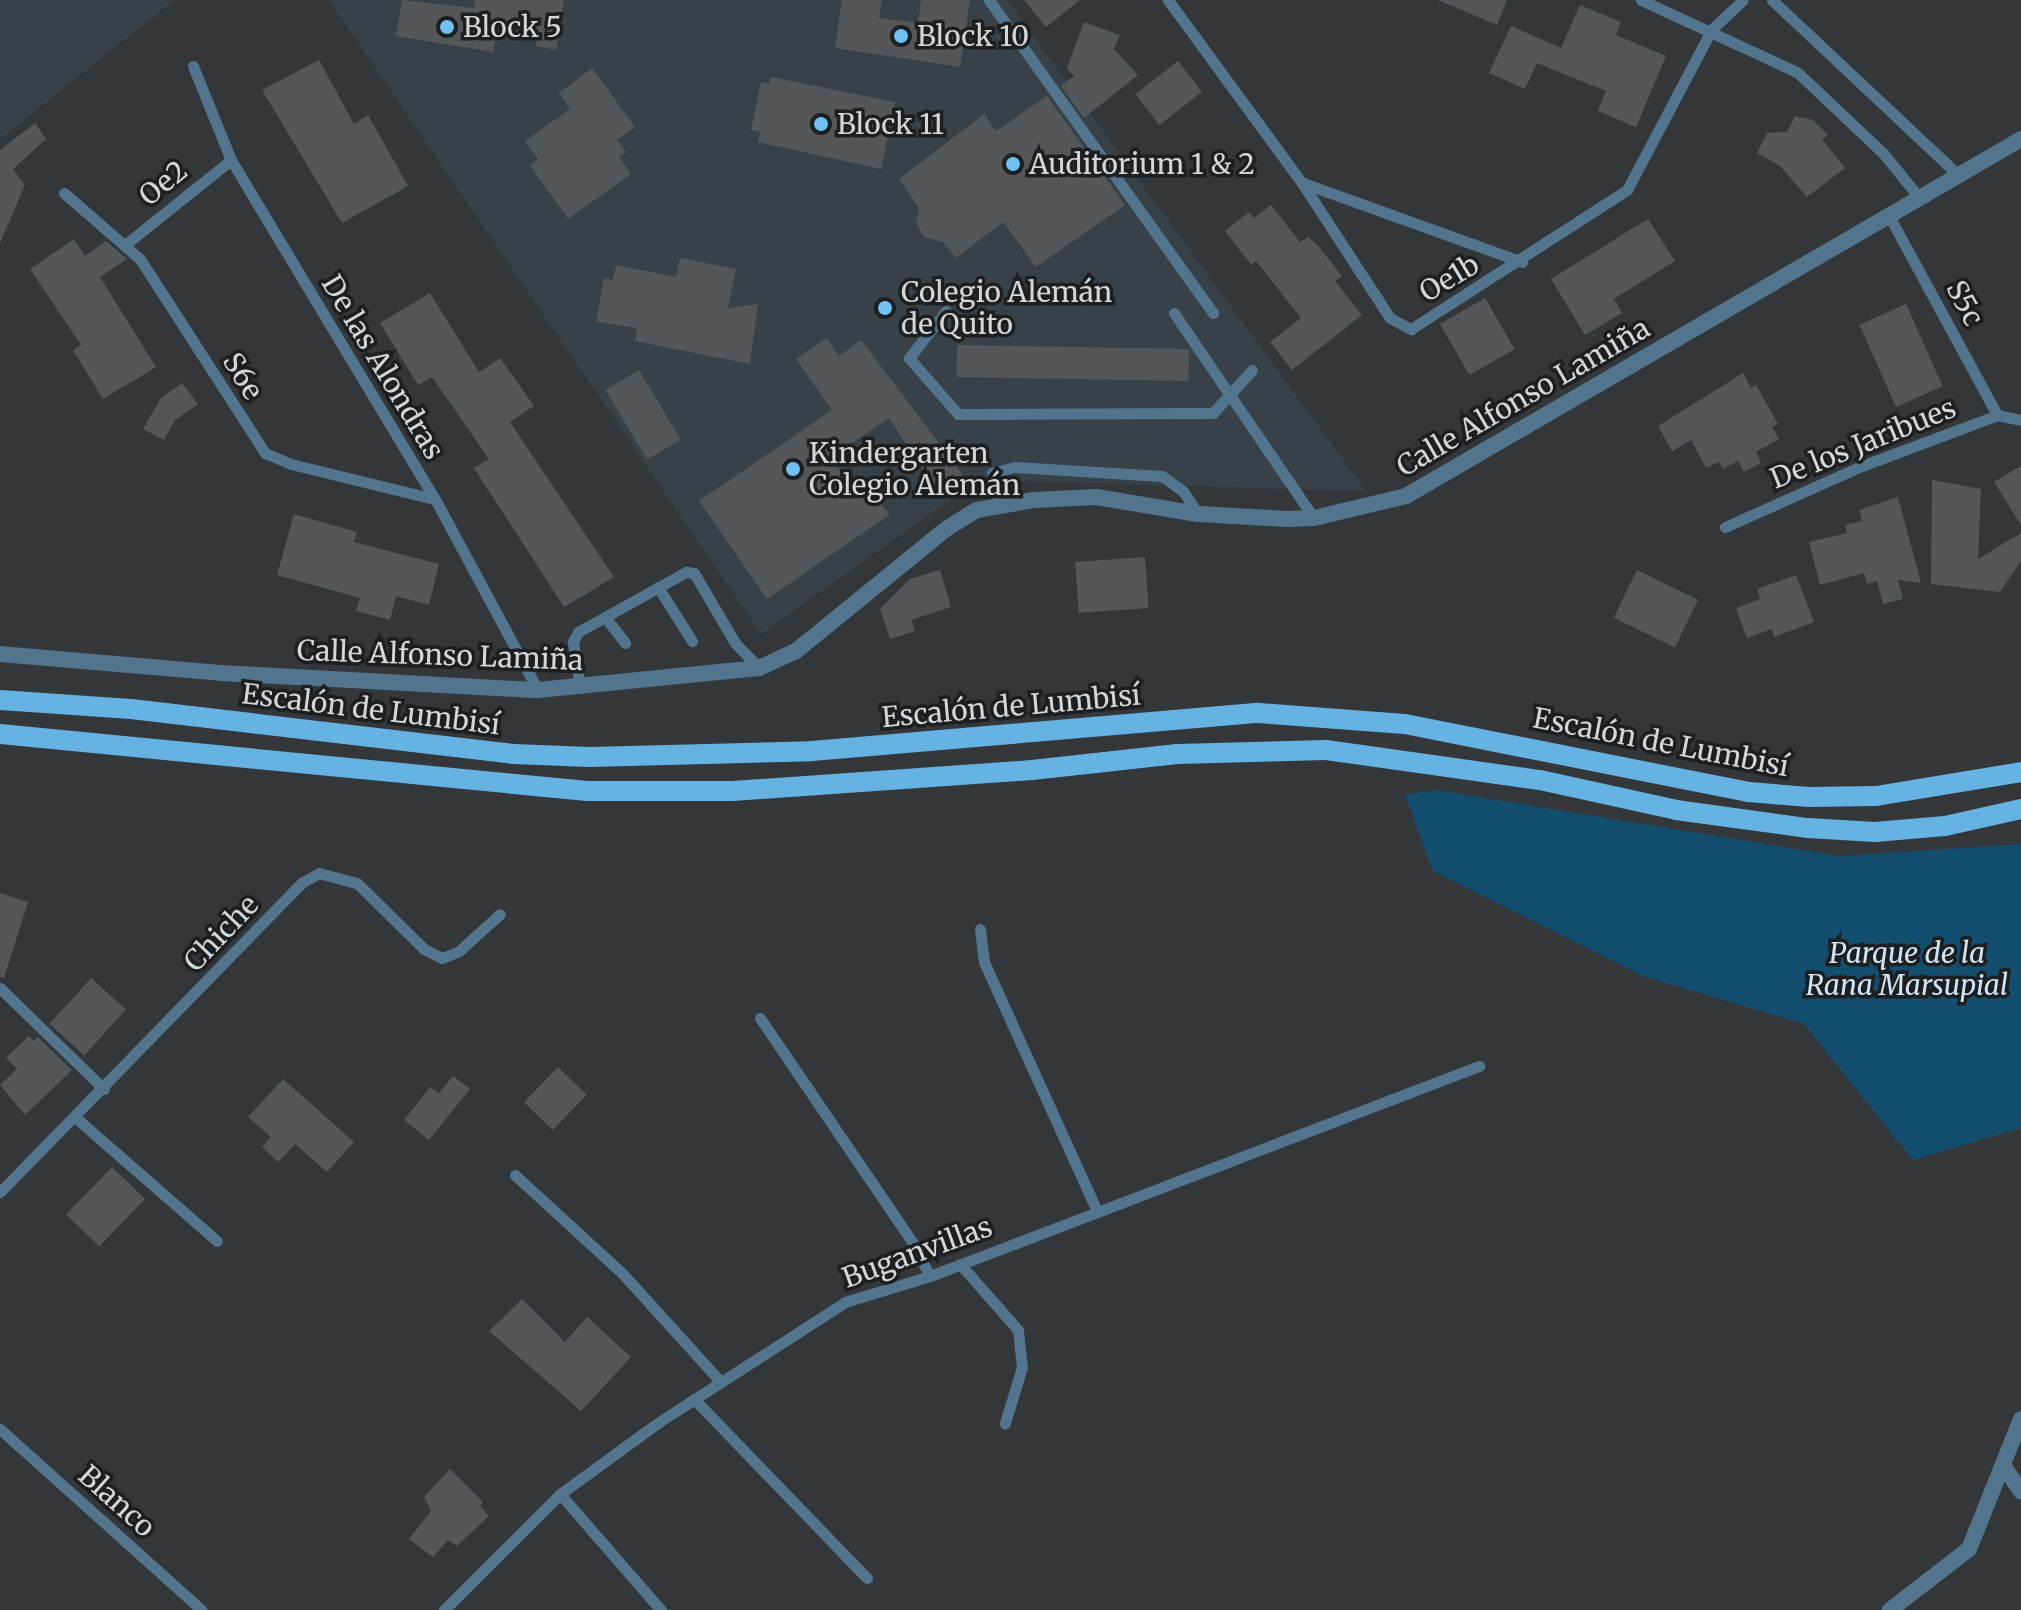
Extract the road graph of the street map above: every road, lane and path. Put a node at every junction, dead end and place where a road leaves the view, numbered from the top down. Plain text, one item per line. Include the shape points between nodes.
1 (989, 0) edge
2 (1168, 0) edge
3 (1641, 0) edge
4 (1743, 0) edge
5 (1772, 0) edge
6 (1712, 29) junction
7 (193, 66) dead end
8 (2021, 139) edge
9 (231, 160) junction
10 (1957, 174) junction
11 (1302, 183) junction
12 (64, 193) dead end
13 (1918, 196) junction
14 (1888, 214) junction
15 (126, 244) junction
16 (1522, 262) junction
17 (946, 311) dead end
18 (1174, 313) dead end
19 (1213, 313) dead end
20 (1252, 370) dead end
21 (1228, 399) junction
22 (1997, 415) junction
23 (2021, 420) edge
24 (435, 499) junction
25 (1000, 504) junction
26 (1198, 514) junction
27 (1314, 518) junction
28 (1725, 527) dead end
29 (658, 587) junction
30 (605, 617) junction
31 (692, 641) dead end
32 (625, 643) dead end
33 (0, 654) edge
34 (759, 668) junction
35 (580, 688) junction
36 (538, 690) junction
37 (0, 700) edge
38 (0, 734) edge
39 (2021, 772) edge
40 (2021, 809) edge
41 (500, 914) dead end
42 (980, 929) dead end
43 (0, 988) edge
44 (760, 1018) dead end
45 (1479, 1066) dead end
46 (104, 1089) junction
47 (76, 1118) junction
48 (515, 1175) dead end
49 (0, 1192) edge
50 (1096, 1209) junction
51 (217, 1241) dead end
52 (960, 1264) junction
53 (930, 1276) junction
54 (721, 1382) junction
55 (694, 1399) junction
56 (2021, 1419) edge
57 (1005, 1423) dead end
58 (0, 1429) edge
59 (2003, 1465) junction
60 (2021, 1492) edge
61 (560, 1494) junction
62 (867, 1578) dead end
63 (1894, 1609) edge
64 (202, 1610) edge
65 (444, 1610) edge
66 (661, 1610) edge

1 - 19 lane
2 - 11 lane, Oe1b
3 - 6 lane
4 - 6 lane, Oe1b
5 - 10 lane
6 - 13 lane via 1797,72 1883,153
6 - 16 lane, Oe1b via 1627,190
7 - 9 lane, De las Alondras
8 - 10 street, Calle Alfonso Lamiña
9 - 15 lane, Oe2
9 - 24 lane, De las Alondras
10 - 13 street, Calle Alfonso Lamiña
11 - 16 lane
11 - 16 lane, Oe1b via 1399,325 1411,329
12 - 15 lane, S6e
13 - 14 street, Calle Alfonso Lamiña
14 - 22 lane, S5c
14 - 27 street, Calle Alfonso Lamiña via 1406,496
15 - 24 lane, S6e via 265,453
17 - 21 lane via 909,358 958,414 1213,413
18 - 21 lane
20 - 21 lane
21 - 27 lane
22 - 23 lane, De los Jaribues
22 - 28 lane, De los Jaribues via 1859,467
24 - 36 lane, De las Alondras
25 - 26 street, Calle Alfonso Lamiña via 1096,497
25 - 26 lane via 992,473 1015,467 1162,476 1183,491
25 - 34 street, Calle Alfonso Lamiña via 977,510 946,529 796,651
26 - 27 street, Calle Alfonso Lamiña
29 - 30 lane
29 - 31 lane
29 - 34 lane via 694,573 735,643
30 - 32 lane
30 - 35 lane via 578,632 573,642
33 - 36 street, Calle Alfonso Lamiña via 220,673
34 - 35 street, Calle Alfonso Lamiña
35 - 36 street, Calle Alfonso Lamiña
37 - 39 main road, Escalón de Lumbisí via 131,709 513,754 590,757 812,751 1258,713 1405,724 1749,792 1809,797 1876,796
38 - 40 main road, Escalón de Lumbisí via 587,791 733,791 1177,754 1326,750 1540,780 1676,810 1808,828 1875,832 1945,826
41 - 46 lane, Chiche via 459,951 436,956 357,883 319,873 303,882
42 - 50 lane via 984,962
43 - 46 lane
44 - 53 lane
45 - 50 lane, Buganvillas
46 - 47 lane, Chiche
47 - 49 lane, Chiche
47 - 51 lane
48 - 54 lane via 622,1273
50 - 52 lane, Buganvillas
52 - 53 lane, Buganvillas
52 - 57 lane via 1018,1330 1022,1367
53 - 54 lane, Buganvillas via 845,1302
54 - 55 lane, Buganvillas
55 - 61 lane, Buganvillas
55 - 62 lane
56 - 59 street
58 - 64 lane, Blanco
59 - 60 street
59 - 63 street via 1969,1549
61 - 65 lane, Buganvillas
61 - 66 lane

